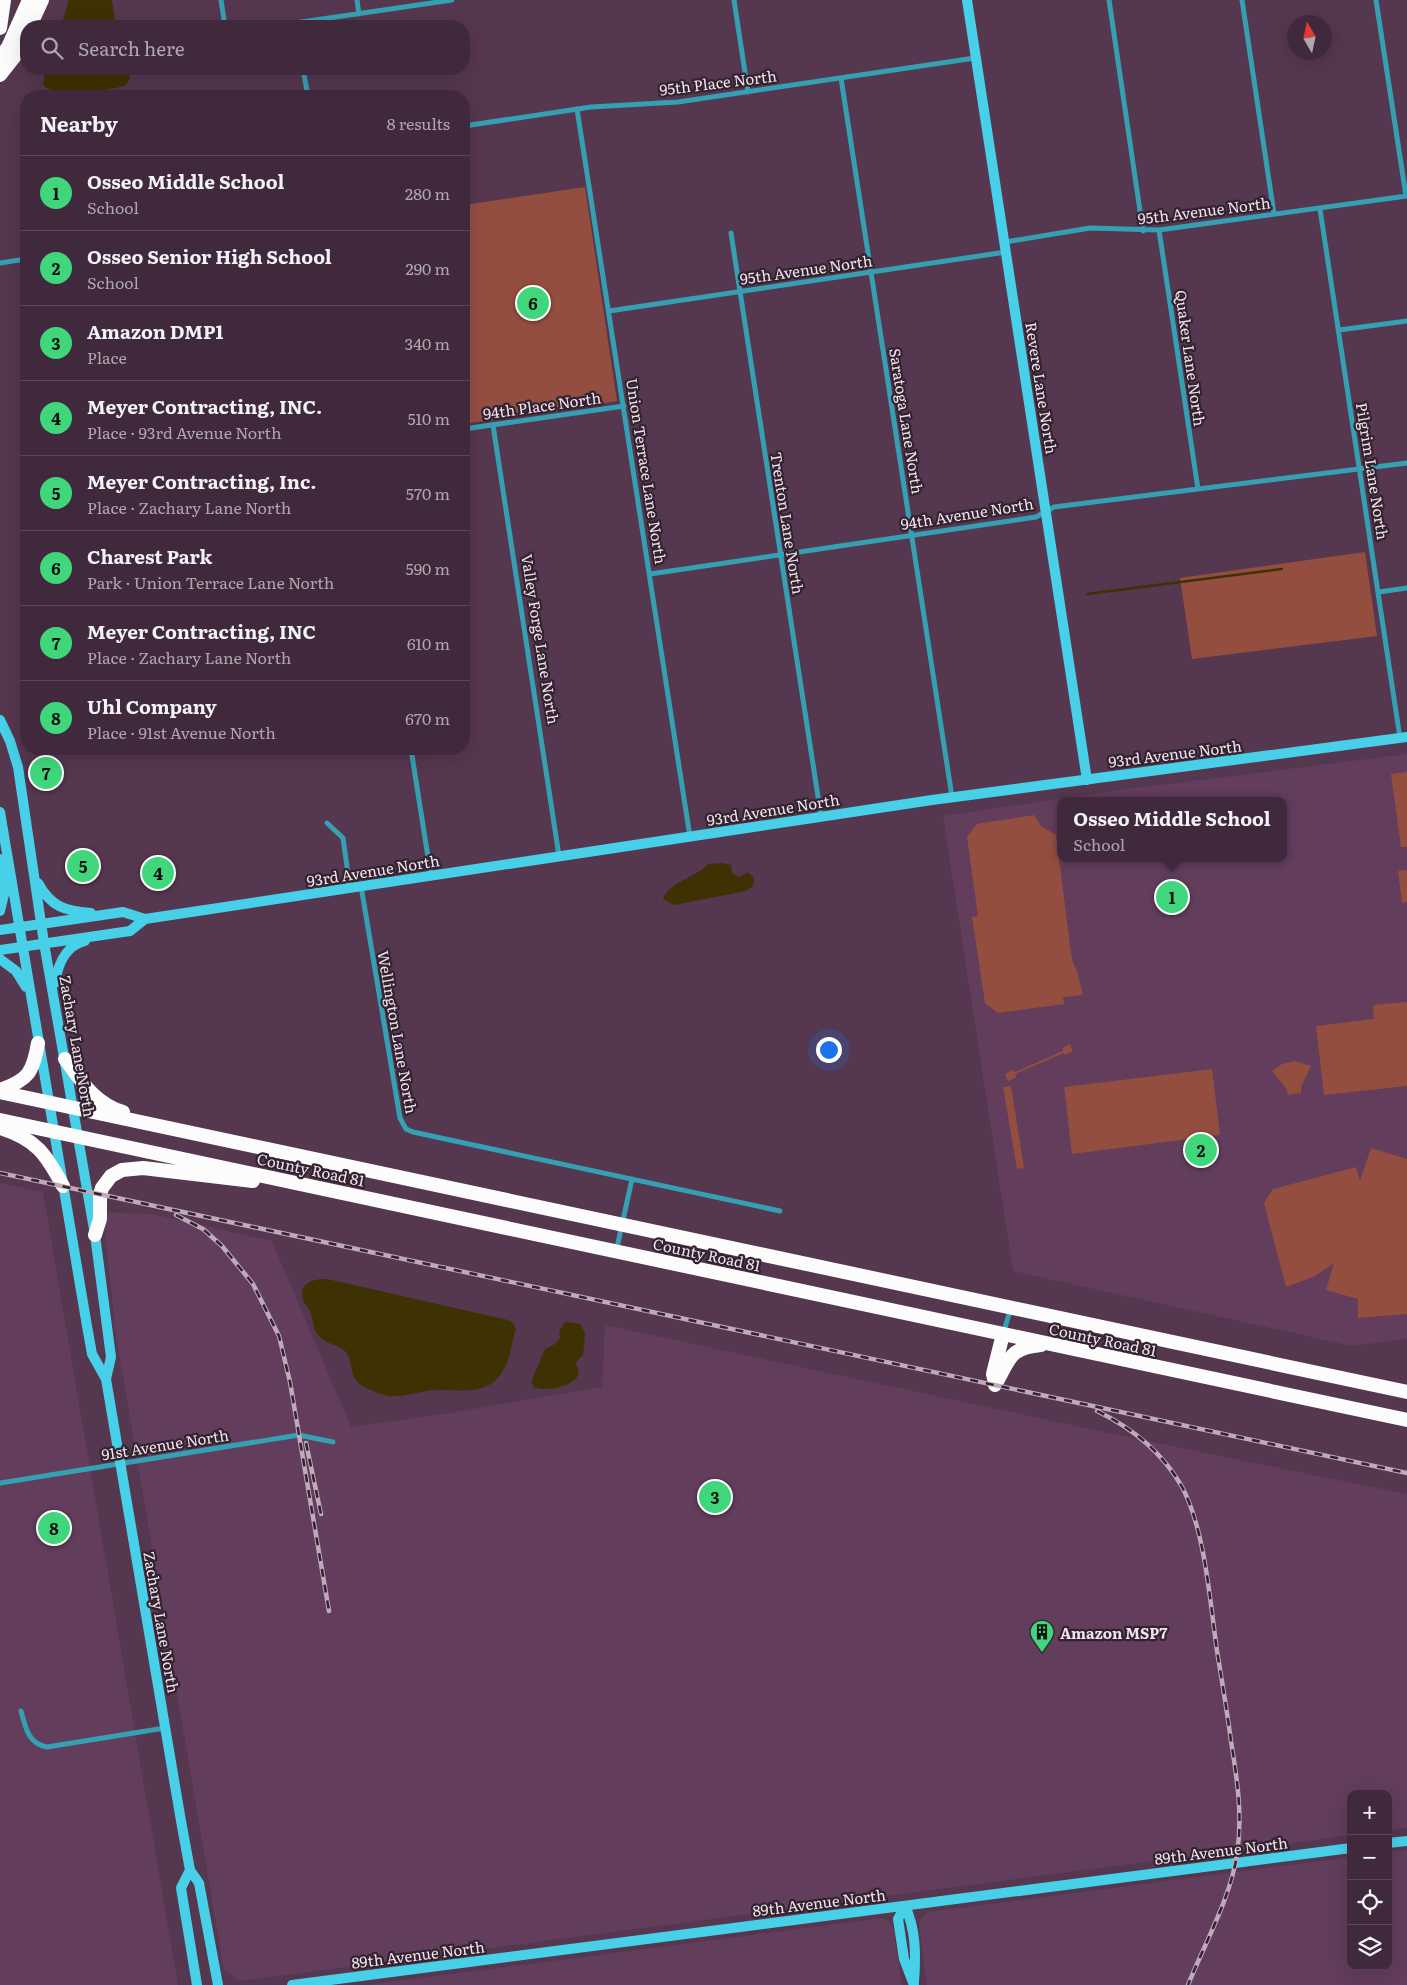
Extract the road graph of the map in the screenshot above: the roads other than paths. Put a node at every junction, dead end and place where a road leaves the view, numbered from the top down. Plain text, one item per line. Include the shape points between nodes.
1 (4, 0) edge
2 (29, 0) edge
3 (42, 0) edge
4 (221, 0) edge
5 (357, 0) edge
6 (452, 0) edge
7 (734, 0) edge
8 (967, 0) edge
9 (1109, 0) edge
10 (1242, 0) edge
11 (1376, 0) edge
12 (359, 14) junction
13 (20, 20) edge
14 (20, 20) edge
15 (33, 20) edge
16 (224, 20) edge
17 (325, 20) edge
18 (0, 28) edge
19 (20, 47) edge
20 (0, 58) edge
21 (975, 58) junction
22 (0, 75) edge
23 (304, 75) edge
24 (841, 78) junction
25 (307, 90) edge
26 (748, 92) junction
27 (577, 109) junction
28 (470, 125) edge
29 (1406, 196) edge
30 (1320, 208) junction
31 (1274, 214) junction
32 (1160, 230) junction
33 (1143, 231) junction
34 (731, 233) dead end
35 (1005, 247) junction
36 (20, 260) edge
37 (0, 263) edge
38 (871, 272) junction
39 (739, 292) junction
40 (610, 311) junction
41 (1407, 321) edge
42 (1339, 330) junction
43 (624, 406) junction
44 (493, 425) junction
45 (470, 428) edge
46 (1407, 463) edge
47 (1360, 469) junction
48 (1198, 489) junction
49 (1045, 512) junction
50 (912, 535) junction
51 (780, 554) junction
52 (650, 574) junction
53 (1407, 588) edge
54 (1378, 592) junction
55 (0, 720) edge
56 (1403, 738) edge
57 (412, 755) edge
58 (1087, 780) junction
59 (952, 798) junction
60 (0, 812) edge
61 (821, 817) junction
62 (327, 823) dead end
63 (690, 837) junction
64 (559, 857) junction
65 (0, 859) edge
66 (431, 876) junction
67 (34, 877) junction
68 (355, 887) junction
69 (0, 911) edge
70 (110, 914) junction
71 (145, 919) junction
72 (42, 925) junction
73 (19, 928) junction
74 (0, 930) edge
75 (100, 935) junction
76 (44, 943) junction
77 (22, 946) junction
78 (0, 950) edge
79 (0, 959) edge
80 (53, 994) junction
81 (31, 999) junction
82 (38, 1044) junction
83 (65, 1059) junction
84 (0, 1091) edge
85 (49, 1103) junction
86 (73, 1108) junction
87 (0, 1120) edge
88 (0, 1128) edge
89 (54, 1131) junction
90 (79, 1137) junction
91 (223, 1138) junction
92 (632, 1179) junction
93 (63, 1186) junction
94 (314, 1187) junction
95 (780, 1211) dead end
96 (622, 1225) junction
97 (95, 1236) junction
98 (616, 1252) junction
99 (1011, 1308) junction
100 (1003, 1334) junction
101 (1053, 1345) junction
102 (106, 1379) junction
103 (1407, 1392) edge
104 (1407, 1420) edge
105 (333, 1442) dead end
106 (120, 1464) junction
107 (0, 1483) edge
108 (21, 1711) dead end
109 (165, 1728) junction
110 (1407, 1841) edge
111 (1392, 1843) edge
112 (1347, 1849) edge
113 (190, 1870) junction
114 (905, 1906) junction
115 (197, 1985) edge
116 (218, 1985) edge
117 (292, 1985) edge
118 (914, 1985) edge

1 - 18 highway
2 - 14 highway
3 - 15 highway
4 - 16 street
5 - 12 street
6 - 12 street
7 - 26 street
8 - 21 street, Revere Lane North
9 - 33 street
10 - 31 street
11 - 29 street
12 - 17 street
13 - 20 highway
19 - 22 highway
21 - 24 street, 95th Place North
21 - 35 street, Revere Lane North
23 - 25 street
24 - 26 street, 95th Place North
24 - 38 street, Saratoga Lane North
26 - 27 street, 95th Place North via 678,102
27 - 28 street, 95th Place North
27 - 40 street, Union Terrace Lane North
29 - 30 street, 95th Avenue North
30 - 31 street, 95th Avenue North
30 - 42 street, Pilgrim Lane North
31 - 32 street, 95th Avenue North
32 - 33 street, 95th Avenue North
32 - 48 street, Quaker Lane North
33 - 35 street, 95th Avenue North via 1090,228
34 - 39 street, Trenton Lane North
35 - 38 street, 95th Avenue North
35 - 49 street, Revere Lane North
36 - 37 street
38 - 39 street, 95th Avenue North
38 - 50 street, Saratoga Lane North
39 - 40 street, 95th Avenue North
39 - 51 street, Trenton Lane North
40 - 43 street, Union Terrace Lane North
41 - 42 street
42 - 47 street, Pilgrim Lane North
43 - 44 street, 94th Place North
43 - 52 street, Union Terrace Lane North
44 - 45 street, 94th Place North
44 - 64 street, Valley Forge Lane North
46 - 47 street, 94th Avenue North
47 - 48 street, 94th Avenue North
47 - 54 street, Pilgrim Lane North
48 - 49 street, 94th Avenue North via 1054,507
49 - 50 street, 94th Avenue North via 1036,517
49 - 58 street, Revere Lane North
50 - 51 street, 94th Avenue North
50 - 59 street, Saratoga Lane North
51 - 52 street, 94th Avenue North
51 - 61 street, Trenton Lane North
52 - 63 street, Union Terrace Lane North
53 - 54 street
54 - 56 street, Pilgrim Lane North
55 - 67 street, Zachary Lane North via 18,767
56 - 58 street, 93rd Avenue North
57 - 66 street
58 - 59 street, 93rd Avenue North
59 - 61 street, 93rd Avenue North
60 - 73 street, Zachary Lane North
61 - 63 street, 93rd Avenue North
62 - 68 street, Wellington Lane North via 343,838
63 - 64 street, 93rd Avenue North
64 - 66 street, 93rd Avenue North
65 - 69 street via 5,890
66 - 68 street, 93rd Avenue North
67 - 70 street via 48,899 58,906 70,911
67 - 72 street, Zachary Lane North
68 - 71 street, 93rd Avenue North
68 - 92 street, Wellington Lane North via 400,1118 406,1129
70 - 71 street, 93rd Avenue North via 123,912
70 - 72 street, 93rd Avenue North
71 - 75 street, 93rd Avenue North via 130,931
72 - 73 street, 93rd Avenue North
72 - 76 street, Zachary Lane North
73 - 74 street, 93rd Avenue North
73 - 77 street, Zachary Lane North
75 - 76 street, 93rd Avenue North
75 - 80 street via 77,943 64,956 57,971
76 - 77 street, 93rd Avenue North
76 - 80 street, Zachary Lane North
77 - 78 street, 93rd Avenue North
77 - 81 street, Zachary Lane North
79 - 81 street via 23,979
80 - 83 street, Zachary Lane North
81 - 82 street, Zachary Lane North
82 - 84 highway via 35,1063 25,1078
82 - 85 street, Zachary Lane North
83 - 86 street, Zachary Lane North
83 - 91 highway via 83,1084 103,1103 119,1111
84 - 85 highway, County Road 81
85 - 86 highway, County Road 81
85 - 89 street, Zachary Lane North
86 - 90 street, Zachary Lane North
86 - 91 highway, County Road 81
87 - 89 highway, County Road 81
88 - 93 highway via 37,1146
89 - 90 highway, County Road 81
89 - 93 street, Zachary Lane North
90 - 94 highway, County Road 81
90 - 97 street, Zachary Lane North
91 - 96 highway, County Road 81
92 - 95 street, Wellington Lane North
92 - 96 street
93 - 102 street, Zachary Lane North via 92,1354
94 - 97 highway via 131,1168 122,1170 111,1176 102,1188 100,1220
94 - 98 highway, County Road 81
96 - 98 street
96 - 99 highway, County Road 81
97 - 102 street, Zachary Lane North via 111,1357
98 - 100 highway, County Road 81
99 - 100 street
99 - 103 highway, County Road 81
100 - 101 highway, County Road 81
100 - 101 highway via 993,1374 995,1385 1017,1350
101 - 104 highway, County Road 81
102 - 106 street, Zachary Lane North
105 - 106 street, 91st Avenue North via 299,1435
106 - 107 street, 91st Avenue North
106 - 109 street, Zachary Lane North
108 - 109 street via 30,1737 36,1744 46,1747
109 - 113 street, Zachary Lane North
110 - 111 street
112 - 114 street, 89th Avenue North
113 - 115 street, Zachary Lane North via 181,1888
113 - 116 street, Zachary Lane North via 199,1883
114 - 117 street, 89th Avenue North
114 - 118 street via 916,1956

